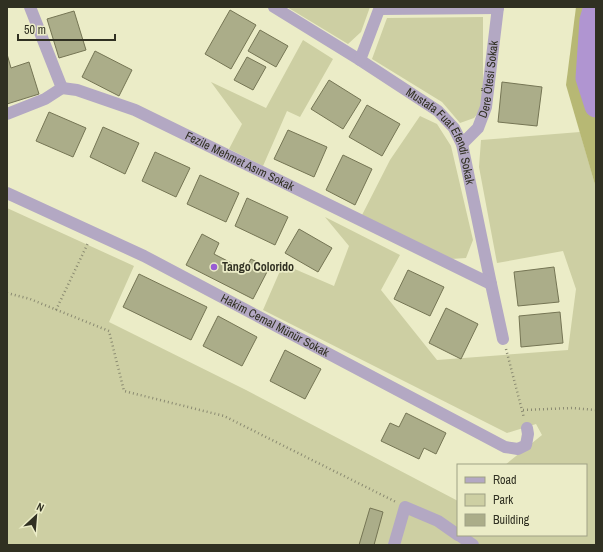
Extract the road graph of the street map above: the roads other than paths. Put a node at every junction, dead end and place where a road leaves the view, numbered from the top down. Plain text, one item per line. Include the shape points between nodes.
1 (30, 7) edge
2 (274, 7) edge
3 (498, 7) edge
4 (380, 8) edge
5 (360, 60) junction
6 (62, 88) junction
7 (7, 114) edge
8 (462, 144) junction
9 (7, 193) edge
10 (490, 284) junction
11 (504, 339) road end
12 (527, 428) road end
13 (457, 534) edge
14 (460, 536) edge
15 (394, 545) edge
16 (473, 545) edge

1 - 6 street
2 - 5 street, Mustafa Fuat Efendi Sokak
3 - 4 street
3 - 8 street, Dere Ötesi Sokak via 486,107 478,128
4 - 5 street
5 - 8 street, Mustafa Fuat Efendi Sokak via 438,111 454,128
6 - 7 street via 45,99
6 - 10 street, Fezile Mehmet Asım Sokak via 77,90 135,110
8 - 10 street, Mustafa Fuat Efendi Sokak
9 - 12 street, Hakim Cemal Münür Sokak via 151,259 505,447 518,449 526,445
10 - 11 street, Mustafa Fuat Efendi Sokak
13 - 15 street via 438,521 405,507
14 - 16 street

